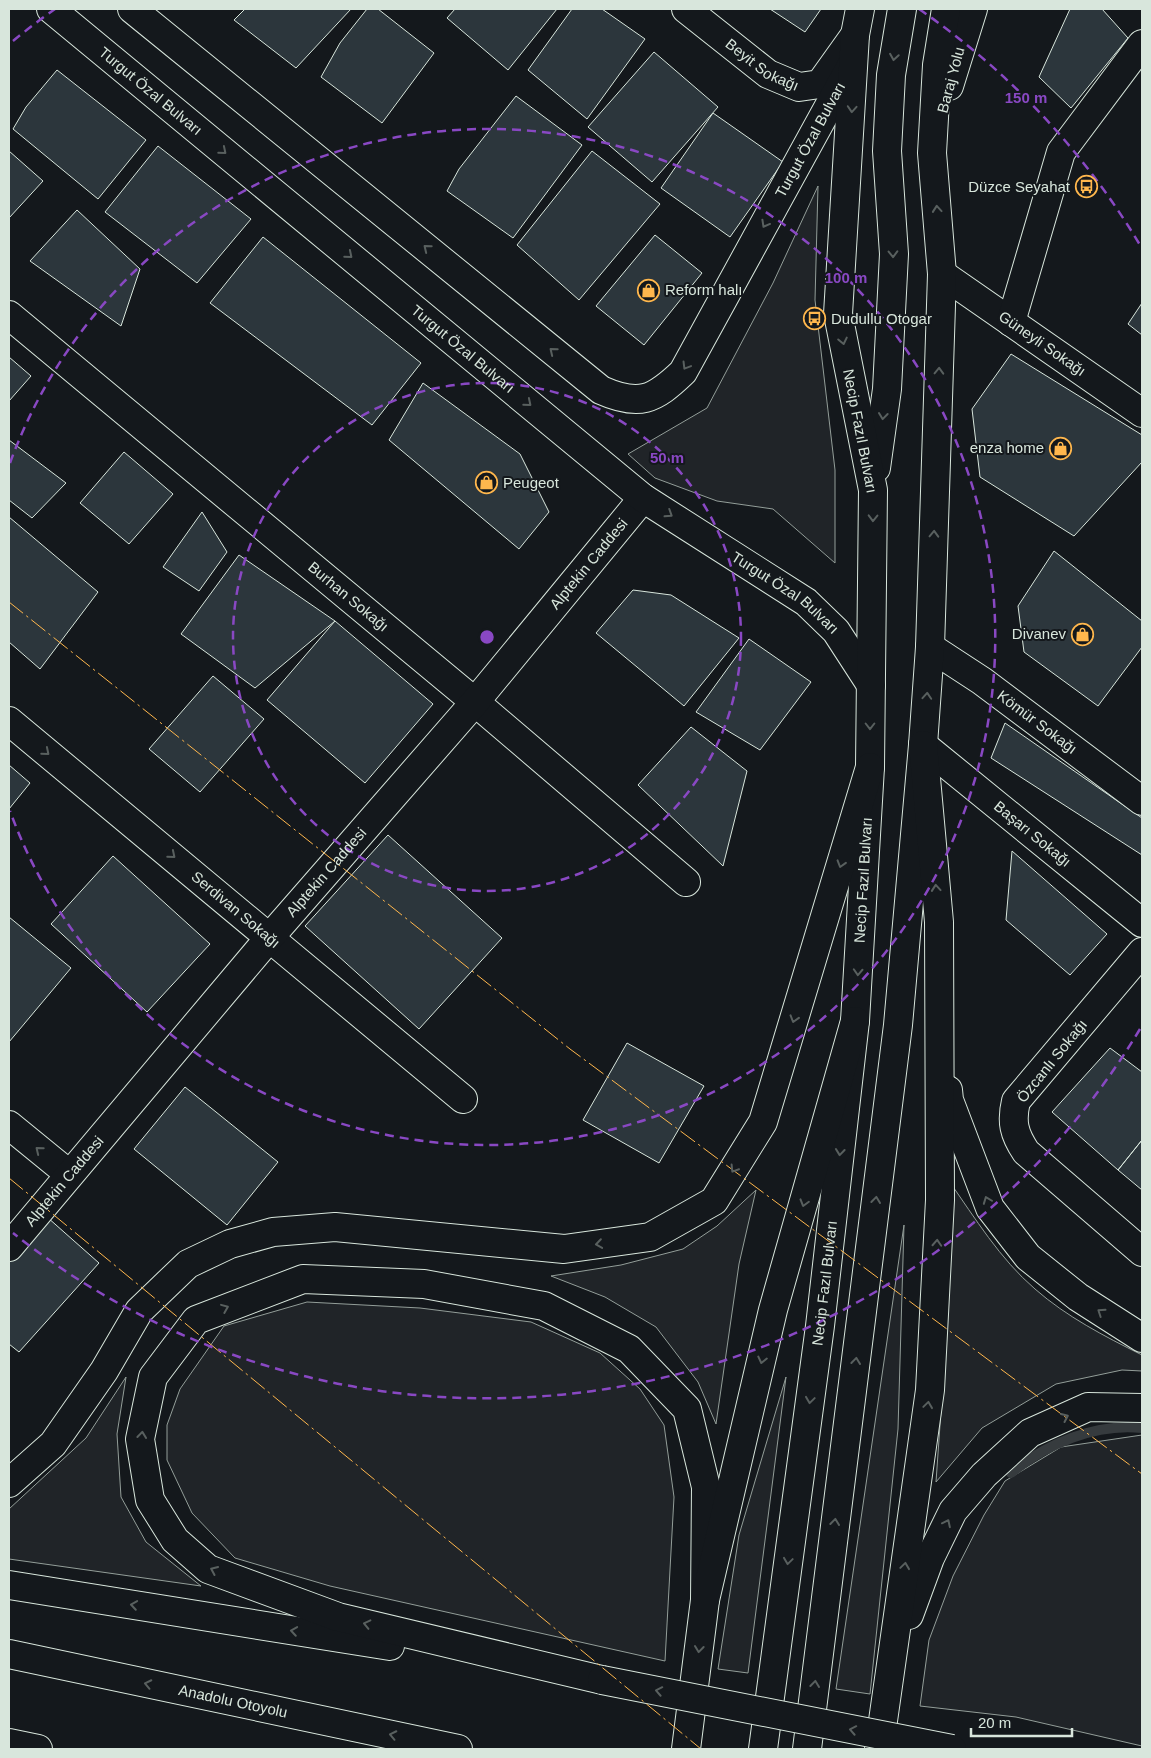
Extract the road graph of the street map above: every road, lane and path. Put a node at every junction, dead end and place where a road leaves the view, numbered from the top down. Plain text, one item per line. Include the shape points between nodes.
1 (51, 9) edge
2 (132, 9) edge
3 (686, 9) edge
4 (902, 9) edge
5 (946, 9) edge
6 (973, 9) edge
7 (857, 34) edge
8 (1142, 44) edge
9 (932, 153) junction
10 (942, 274) junction
11 (9, 315) edge
12 (1011, 322) junction
13 (1142, 413) edge
14 (873, 490) junction
15 (643, 498) junction
16 (930, 647) junction
17 (871, 685) junction
18 (475, 702) junction
19 (9, 721) edge
20 (923, 745) junction
21 (870, 767) junction
22 (1142, 801) edge
23 (686, 882) dead end
24 (939, 922) junction
25 (1142, 923) edge
26 (270, 937) junction
27 (1142, 952) edge
28 (855, 1021) junction
29 (463, 1099) dead end
30 (9, 1125) edge
31 (69, 1174) junction
32 (9, 1247) edge
33 (1142, 1252) edge
34 (1142, 1338) edge
35 (1142, 1408) edge
36 (9, 1483) edge
37 (9, 1585) edge
38 (705, 1600) junction
39 (9, 1654) edge
40 (890, 1666) junction
41 (602, 1680) junction
42 (9, 1743) edge
43 (38, 1749) edge
44 (458, 1749) edge
45 (686, 1749) edge
46 (763, 1749) edge
47 (807, 1749) edge
48 (879, 1749) edge
49 (952, 1749) edge

1 -> 15 main road, Turgut Özal Bulvarı
7 -> 2 main road, Turgut Özal Bulvarı via 684,372 653,397 637,401 601,390
3 - 7 main road, Beyit Sokağı via 768,74 799,87 820,84
4 -> 14 main road via 891,75 887,151 894,254 891,329 887,389
5 - 9 main road via 937,65
6 - 9 main road, Baraj Yolu
7 -> 14 main road, Necip Fazıl Bulvarı via 838,314
8 - 12 main road via 1061,152
10 -> 9 main road
10 - 12 main road, Güneyli Sokağı
16 -> 10 main road
11 - 18 main road, Burhan Sokağı
12 - 13 main road, Güneyli Sokağı
14 -> 17 main road, Necip Fazıl Bulvarı
15 -> 17 main road, Turgut Özal Bulvarı via 806,602 836,631
15 - 18 main road, Alptekin Caddesi
20 -> 16 main road
16 - 22 main road, Kömür Sokağı via 982,681
17 -> 21 main road, Necip Fazıl Bulvarı
18 - 23 main road, Burhan Sokağı
18 - 26 main road, Alptekin Caddesi
19 -> 26 main road, Serdivan Sokağı
24 -> 20 main road
20 - 25 main road, Başarı Sokağı
47 -> 20 main road via 898,1025
21 -> 28 main road, Necip Fazıl Bulvarı
21 -> 36 main road via 763,1122 714,1201 650,1237 564,1249 335,1227 273,1232 230,1244 188,1264 139,1311 104,1371 53,1444
34 -> 24 main road via 1078,1296 1028,1257 990,1208 949,1100
40 -> 24 main road via 930,1390 940,1200
26 - 29 main road, Serdivan Sokağı
26 - 31 main road, Alptekin Caddesi
27 - 33 main road, Özcanlı Sokağı via 1016,1101 1012,1119 1016,1136 1026,1152
28 -> 38 main road via 773,1310
28 -> 46 main road, Necip Fazıl Bulvarı via 820,1326
31 -> 30 main road
31 - 32 main road, Alptekin Caddesi
40 -> 35 main road via 930,1558 953,1510 984,1475 1030,1433 1088,1407
41 -> 37 main road
41 -> 38 main road via 338,1617 208,1569 175,1540 150,1500 140,1439 152,1377 196,1320 303,1278 424,1284 544,1306 629,1349 687,1410 706,1487
38 -> 45 main road
44 -> 39 main road, Anadolu Otoyolu
40 - 48 main road
49 -> 41 main road, bridge
42 - 43 main road

